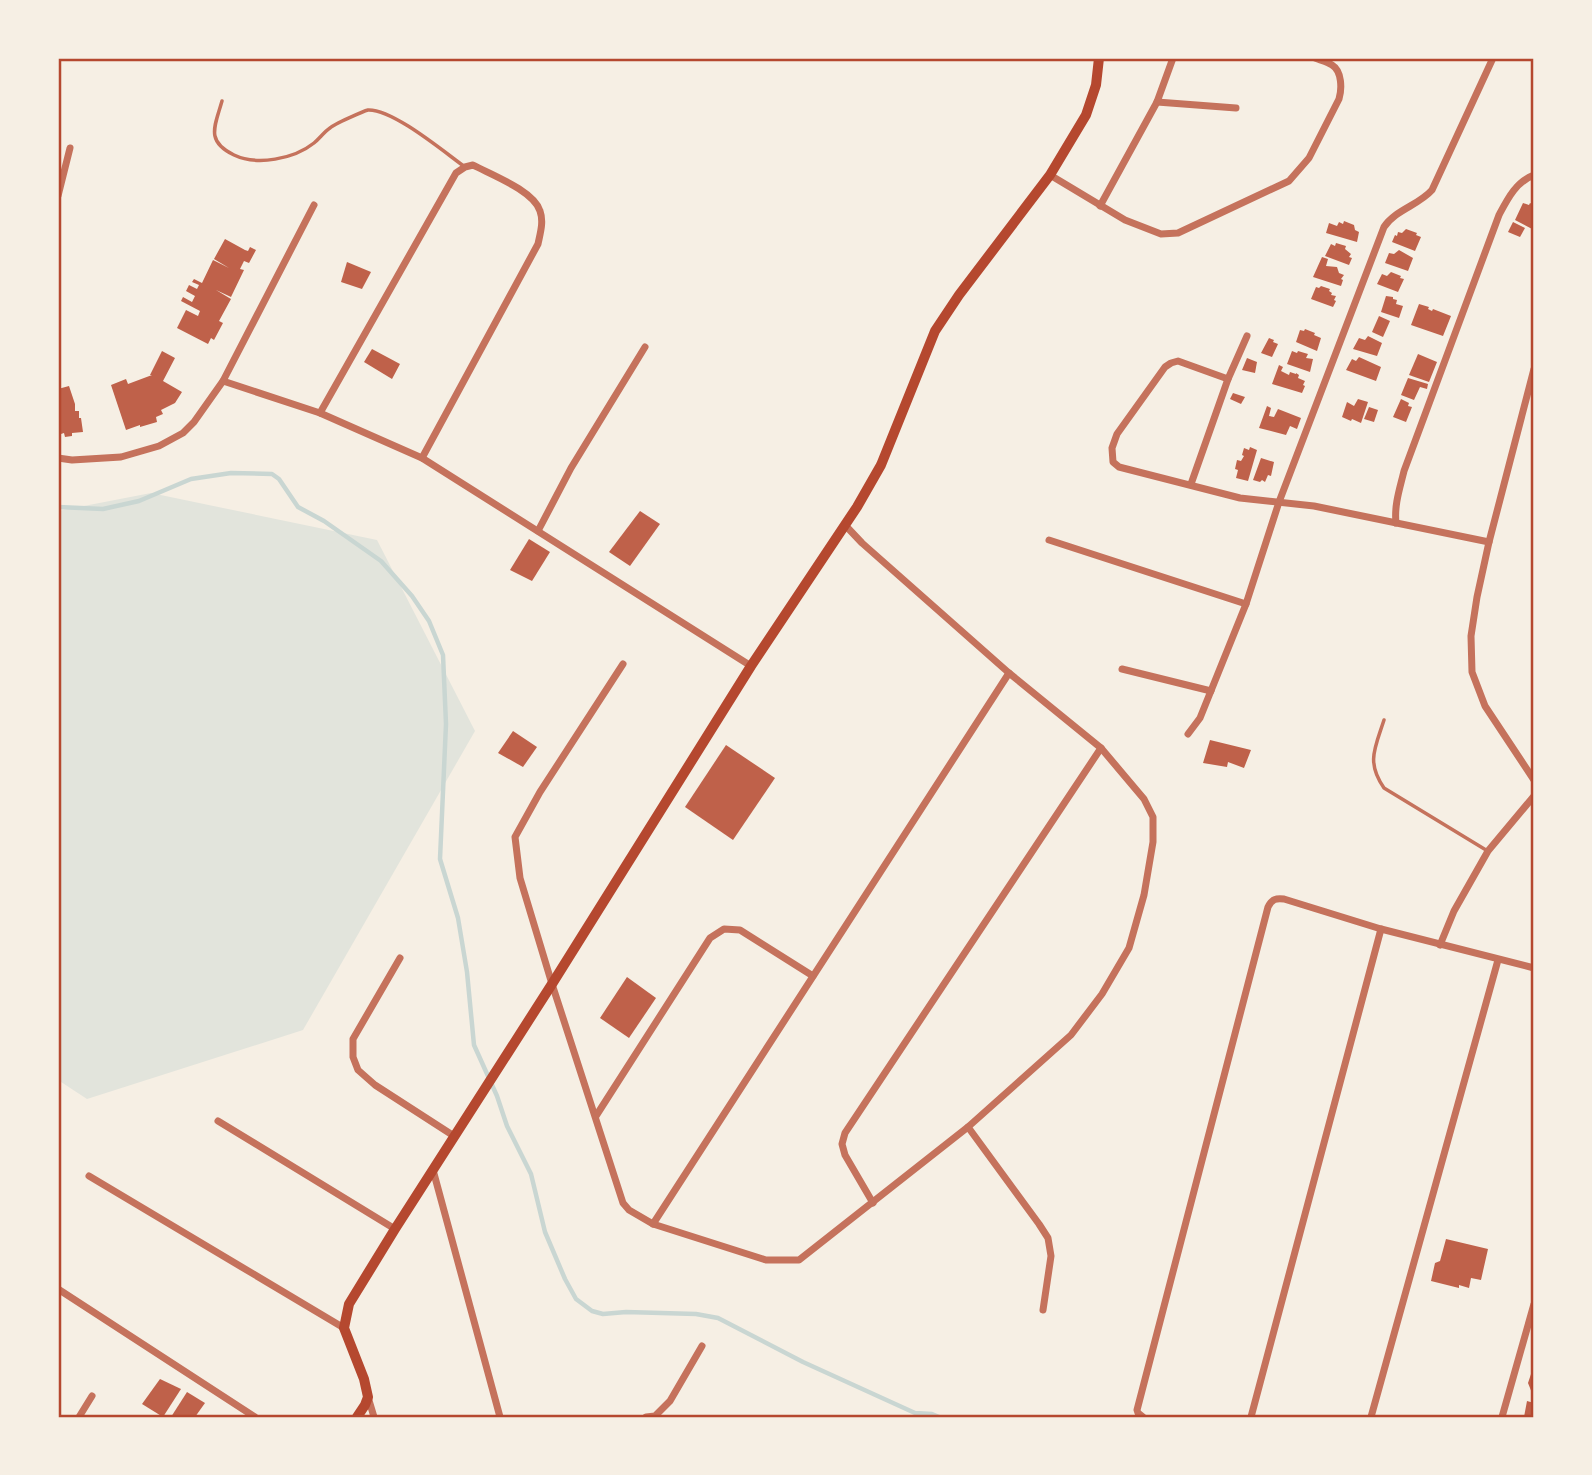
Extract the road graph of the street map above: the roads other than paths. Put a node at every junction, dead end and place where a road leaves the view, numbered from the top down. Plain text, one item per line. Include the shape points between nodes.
1 (1099, 58) edge
2 (1173, 58) edge
3 (1315, 58) edge
4 (1493, 58) edge
5 (222, 101) dead end
6 (1157, 102) junction
7 (1236, 108) dead end
8 (70, 148) dead end
9 (465, 167) junction
10 (1050, 175) junction
11 (1534, 175) edge
12 (58, 196) edge
13 (314, 205) dead end
14 (1100, 206) junction
15 (1247, 336) dead end
16 (645, 346) dead end
17 (1534, 369) edge
18 (1228, 379) junction
19 (223, 381) junction
20 (320, 413) junction
21 (58, 458) edge
22 (422, 458) junction
23 (1191, 484) junction
24 (1279, 502) junction
25 (1396, 523) junction
26 (845, 525) junction
27 (538, 531) junction
28 (1049, 540) dead end
29 (1489, 542) junction
30 (1246, 604) junction
31 (623, 664) dead end
32 (751, 666) junction
33 (1122, 668) dead end
34 (1009, 673) junction
35 (1212, 691) junction
36 (1384, 720) dead end
37 (1188, 734) dead end
38 (1101, 748) junction
39 (1534, 780) edge
40 (1534, 796) edge
41 (1488, 851) junction
42 (1381, 929) junction
43 (1440, 945) junction
44 (400, 958) dead end
45 (1498, 960) junction
46 (1534, 968) edge
47 (813, 976) junction
48 (552, 984) junction
49 (596, 1116) junction
50 (218, 1121) dead end
51 (968, 1127) junction
52 (454, 1136) junction
53 (433, 1170) junction
54 (89, 1176) dead end
55 (873, 1203) junction
56 (653, 1224) junction
57 (395, 1229) junction
58 (58, 1289) edge
59 (1534, 1304) edge
60 (1044, 1310) dead end
61 (344, 1328) junction
62 (702, 1346) dead end
63 (92, 1396) dead end
64 (368, 1397) junction
65 (1140, 1415) edge
66 (79, 1417) edge
67 (255, 1417) edge
68 (358, 1417) edge
69 (374, 1417) edge
70 (500, 1417) edge
71 (646, 1417) edge
72 (1251, 1417) edge
73 (1371, 1417) edge
74 (1502, 1417) edge

1 - 10 main road via 1086,115
2 - 6 street
3 - 14 street via 1334,65 1342,90 1309,158 1289,181 1178,233 1161,234
4 - 24 street via 1432,190 1384,227
5 - 9 lane via 213,132 224,150 244,160 290,156 314,144 331,126 368,110 390,116
6 - 7 street
6 - 14 street
8 - 12 street
9 - 20 street via 456,173
9 - 22 street via 473,164 530,195 540,210 542,227 538,244
10 - 14 street
10 - 26 main road via 935,331 881,465
11 - 25 street via 1511,192 1499,215 1404,471
13 - 19 street
15 - 18 street
16 - 27 street
17 - 29 street
18 - 23 street
18 - 23 street via 1171,363 1117,434 1112,448 1113,462 1119,467
19 - 20 street
19 - 21 street via 194,422 159,446 121,457
20 - 22 street
22 - 27 street
23 - 24 street via 1240,498
24 - 25 street
24 - 30 street
25 - 29 street
26 - 32 main road
26 - 34 street
27 - 32 street
28 - 30 street
29 - 39 street via 1471,636 1472,672 1485,706
30 - 35 street
31 - 48 street via 515,837 520,877
32 - 48 main road
33 - 35 street
34 - 38 street
34 - 47 street
35 - 37 street
36 - 41 lane via 1372,755 1375,776 1384,788
38 - 51 street via 1144,799 1153,817 1144,895 1129,948 1071,1035
38 - 55 street via 845,1133 845,1155
40 - 41 street
41 - 43 street
42 - 43 street
42 - 65 street via 1277,898 1268,907
42 - 72 street
43 - 45 street
44 - 52 street via 353,1039 352,1057 358,1070 375,1085
45 - 46 street
45 - 73 street
47 - 49 street via 740,930 724,929 710,939
47 - 56 street
48 - 49 street
48 - 52 main road
49 - 56 street via 623,1202
50 - 57 street
51 - 55 street
51 - 60 street via 1048,1238 1051,1256
52 - 53 main road
53 - 57 main road
53 - 70 street
54 - 61 street
55 - 56 street via 799,1260 766,1260
57 - 61 main road via 349,1304
58 - 67 street
59 - 74 street
61 - 64 main road
62 - 71 street via 670,1401 655,1416
63 - 66 street
64 - 68 main road
64 - 69 street

